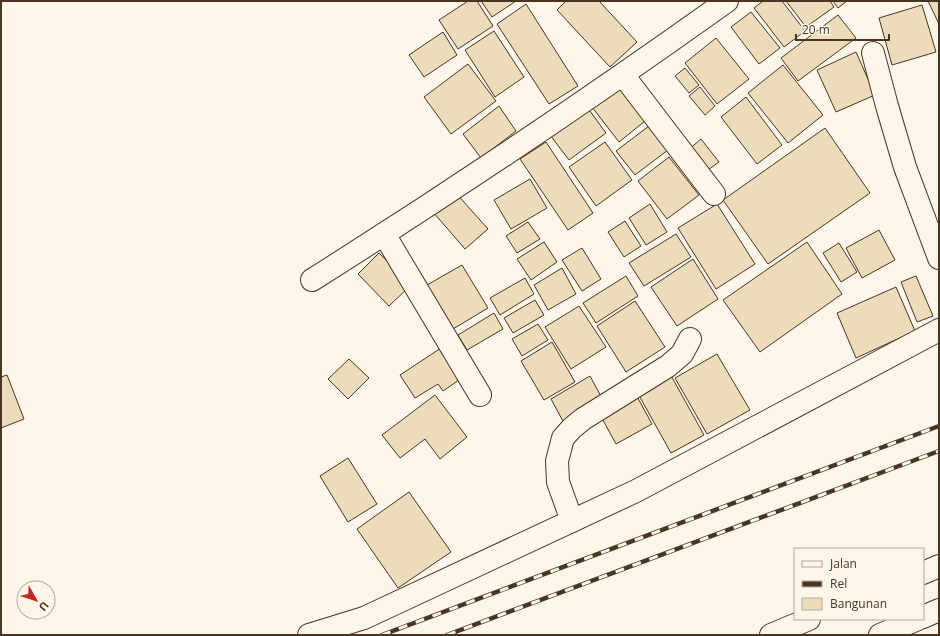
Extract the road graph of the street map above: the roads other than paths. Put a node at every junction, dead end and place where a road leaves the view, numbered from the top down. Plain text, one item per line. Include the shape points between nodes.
1 (727, 1) edge
2 (873, 53) dead end
3 (623, 75) junction
4 (714, 194) dead end
5 (384, 234) junction
6 (939, 258) edge
7 (312, 280) dead end
8 (939, 330) edge
9 (690, 339) dead end
10 (480, 395) dead end
11 (572, 521) junction
12 (939, 566) edge
13 (924, 572) edge
14 (939, 610) edge
15 (924, 617) edge
16 (807, 620) edge
17 (916, 620) edge
18 (309, 635) edge
19 (771, 635) edge
20 (880, 635) edge

1 - 3 main road
2 - 6 main road via 905,167
3 - 4 main road
3 - 5 main road
5 - 7 main road
5 - 10 main road
8 - 11 main road via 636,491
9 - 11 main road via 682,354 668,366 583,419 563,438 557,461 558,482
11 - 18 main road via 364,618
12 - 13 main road
14 - 15 main road
16 - 19 main road
17 - 20 main road

